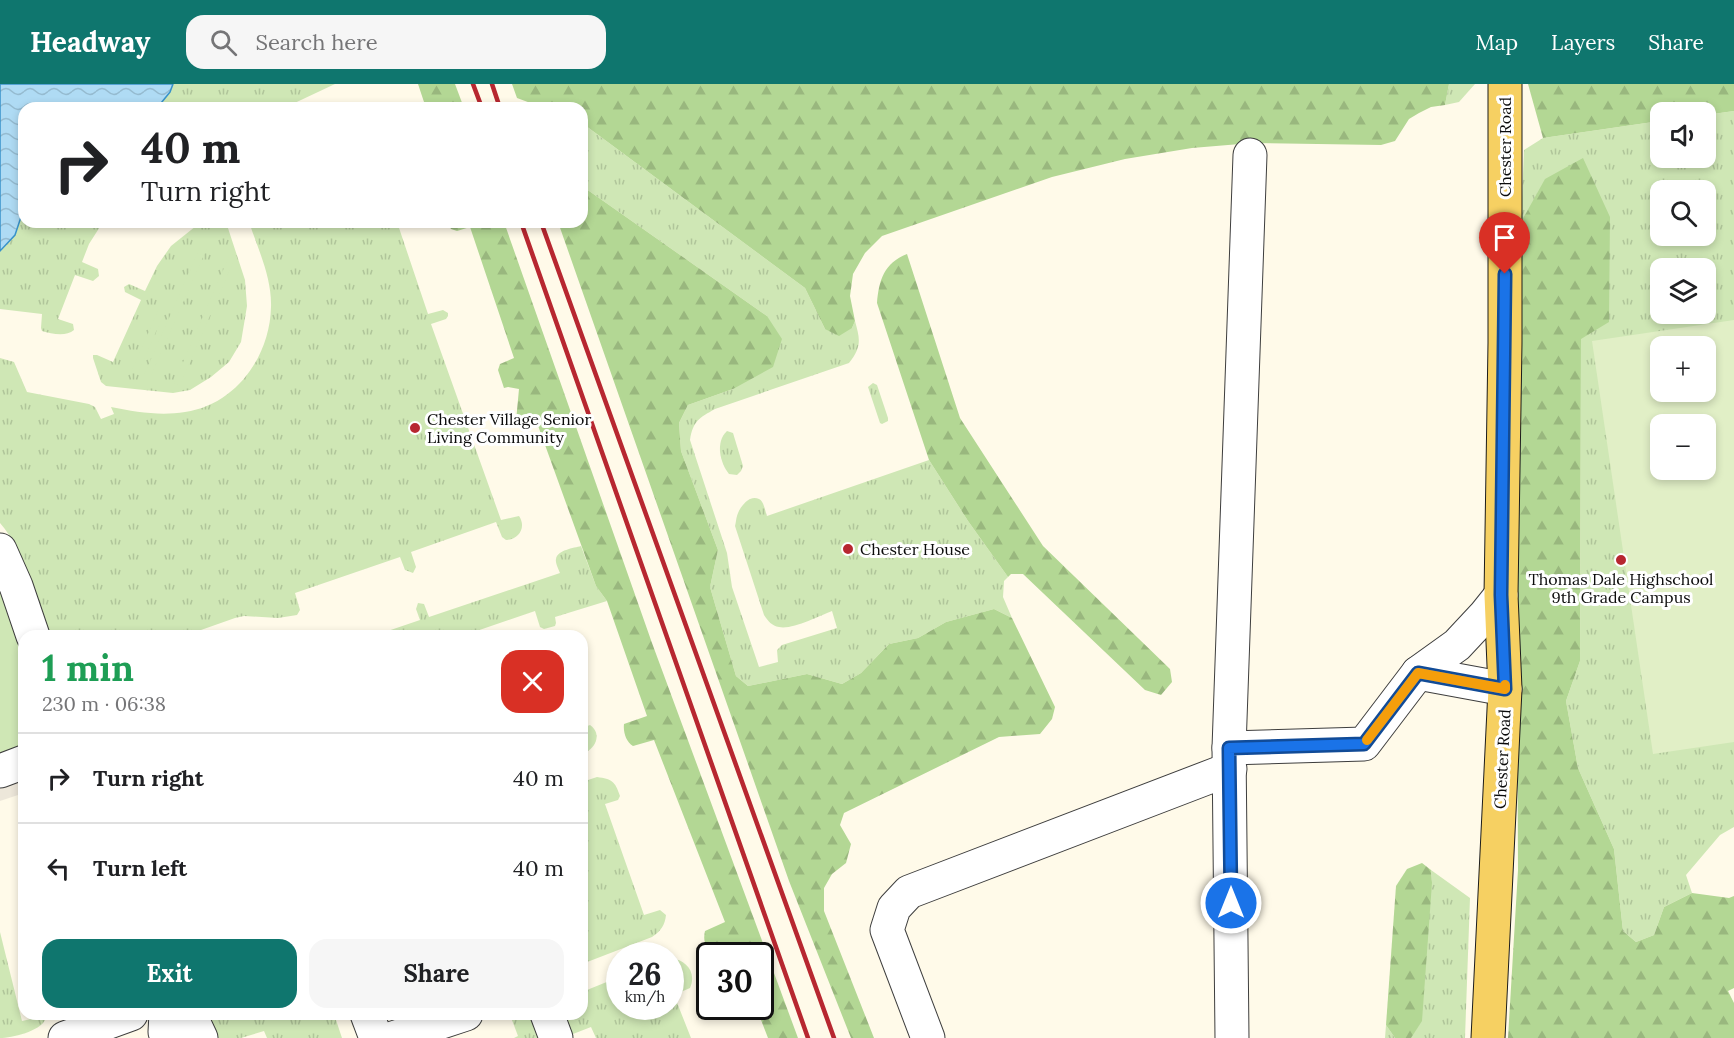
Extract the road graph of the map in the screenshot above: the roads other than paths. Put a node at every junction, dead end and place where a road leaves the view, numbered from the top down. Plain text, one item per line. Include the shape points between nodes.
1 (1505, 84) edge
2 (1250, 155) dead end
3 (0, 550) edge
4 (1501, 595) junction
5 (31, 630) edge
6 (1418, 673) junction
7 (1505, 689) junction
8 (1229, 758) junction
9 (18, 764) edge
10 (0, 771) edge
11 (114, 1020) edge
12 (166, 1020) edge
13 (192, 1020) edge
14 (369, 1020) edge
15 (448, 1020) edge
16 (549, 1020) edge
17 (65, 1038) edge
18 (167, 1038) edge
19 (201, 1038) edge
20 (376, 1038) edge
21 (393, 1038) edge
22 (556, 1038) edge
23 (928, 1038) edge
24 (1232, 1038) edge
25 (1488, 1038) edge

1 - 4 main road, Chester Road
2 - 8 street
3 - 5 street
4 - 6 street via 1457,645
4 - 7 main road, Chester Road
6 - 7 street
6 - 8 street via 1364,744
7 - 25 main road, Chester Road
8 - 23 street via 909,892 894,908 887,930
8 - 24 street
9 - 10 street
11 - 17 street
12 - 18 street
13 - 19 street
14 - 20 street
15 - 21 street
16 - 22 street

